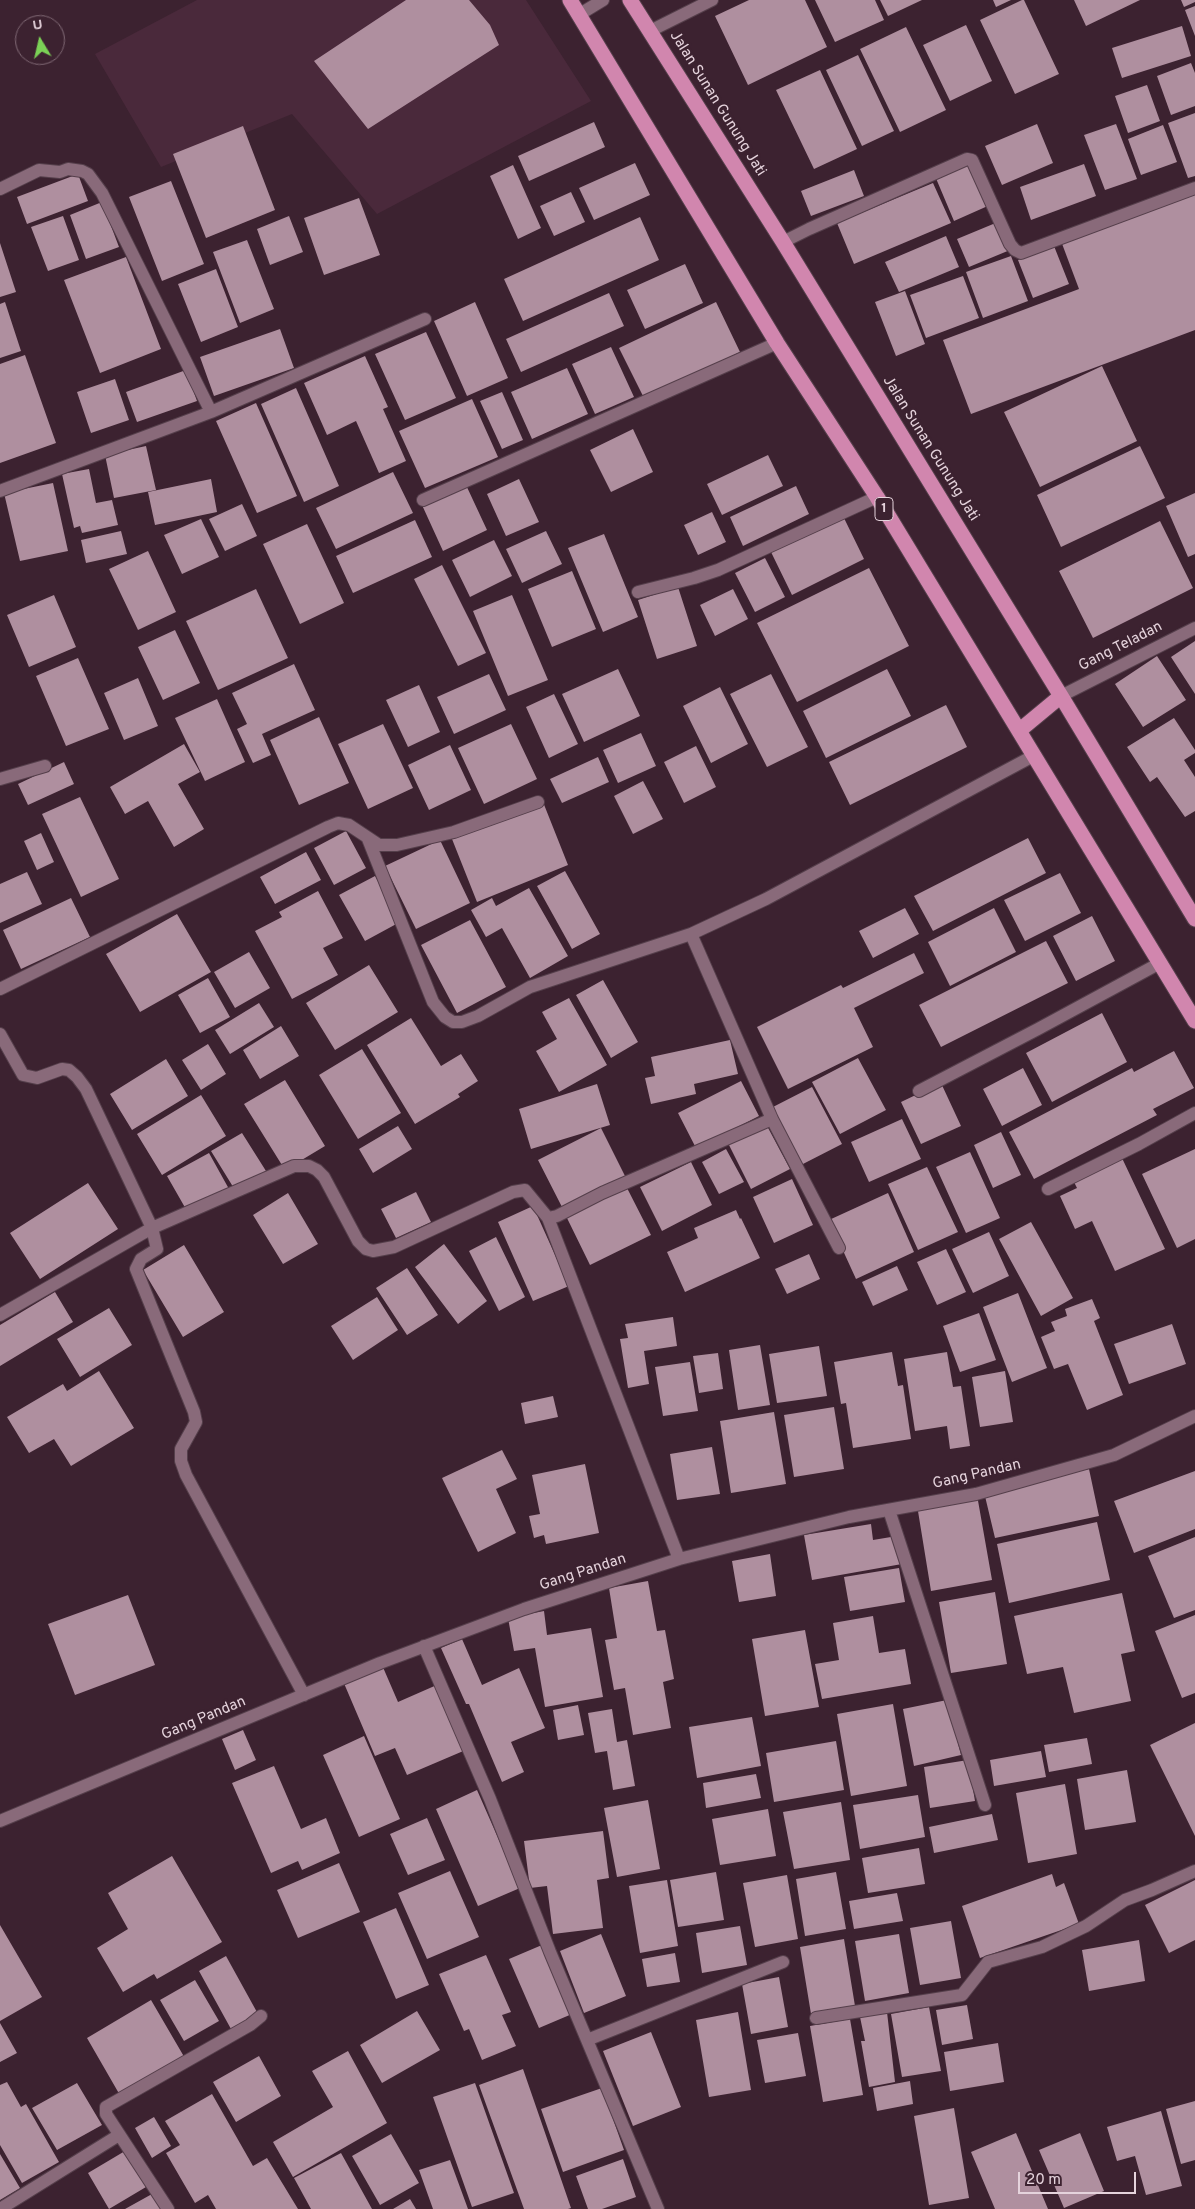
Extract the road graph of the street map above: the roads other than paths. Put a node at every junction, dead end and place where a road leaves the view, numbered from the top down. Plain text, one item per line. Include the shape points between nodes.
1 (570, 0) edge
2 (603, 0) edge
3 (630, 0) edge
4 (712, 0) edge
5 (580, 14) junction
6 (650, 31) junction
7 (1195, 188) edge
8 (0, 189) edge
9 (783, 242) junction
10 (425, 319) dead end
11 (777, 343) junction
12 (211, 412) junction
13 (0, 491) edge
14 (877, 497) junction
15 (423, 500) dead end
16 (638, 592) dead end
17 (1195, 628) edge
18 (1062, 696) junction
19 (1020, 730) junction
20 (1035, 755) junction
21 (45, 766) dead end
22 (0, 778) edge
23 (538, 802) dead end
24 (368, 840) junction
25 (1195, 919) edge
26 (690, 934) junction
27 (1160, 963) junction
28 (0, 989) edge
29 (1195, 1021) edge
30 (0, 1034) edge
31 (919, 1091) dead end
32 (1195, 1113) edge
33 (772, 1119) junction
34 (1048, 1189) dead end
35 (548, 1218) junction
36 (152, 1228) junction
37 (839, 1248) dead end
38 (0, 1315) edge
39 (1195, 1416) edge
40 (889, 1510) junction
41 (679, 1559) junction
42 (424, 1646) junction
43 (304, 1695) junction
44 (985, 1806) dead end
45 (0, 1821) edge
46 (1195, 1871) edge
47 (783, 1962) dead end
48 (262, 2016) dead end
49 (816, 2018) dead end
50 (587, 2040) junction
51 (119, 2135) junction
52 (0, 2209) edge
53 (168, 2209) edge
54 (658, 2209) edge

1 - 5 highway, 1
2 - 5 street
3 - 6 highway, Jalan Sunan Gunung Jati
4 - 6 street
5 - 11 highway, 1
6 - 9 highway, Jalan Sunan Gunung Jati
7 - 9 street via 1021,252 1010,244 972,160 967,159
8 - 12 street via 39,170 60,172 68,169 88,174 102,192
9 - 18 highway, Jalan Sunan Gunung Jati
10 - 12 street
11 - 14 highway, 1
11 - 15 street
12 - 13 street
14 - 16 street via 718,570
14 - 19 highway, 1
17 - 18 street, Gang Teladan
18 - 19 highway
18 - 25 highway, Jalan Sunan Gunung Jati
19 - 20 highway, 1
20 - 26 street via 766,899
20 - 27 highway, 1
21 - 22 street
23 - 24 street via 454,832 397,845 379,845
24 - 26 street via 434,1002 453,1022 478,1016 530,987
24 - 28 street via 348,826 338,823 328,827
26 - 33 street
27 - 29 highway, 1
27 - 31 street
30 - 36 street via 23,1076 37,1078 62,1069 69,1070 86,1088
32 - 34 street
33 - 35 street
33 - 37 street
35 - 36 street via 525,1190 513,1192 394,1247 373,1251 358,1241 324,1177 309,1166 294,1166
35 - 41 street
36 - 38 street
36 - 43 street via 157,1249 141,1258 136,1269 194,1412 196,1422 181,1450 181,1461
39 - 40 street, Gang Pandan via 1114,1455 976,1494
40 - 41 street, Gang Pandan
40 - 44 street
41 - 42 street, Gang Pandan via 524,1609
42 - 43 street, Gang Pandan
42 - 50 street
43 - 45 street, Gang Pandan
46 - 49 street via 1124,1900 1086,1926 1042,1947 988,1962 962,1994
47 - 50 street
48 - 51 street via 106,2106 106,2114
50 - 54 street
51 - 52 street
51 - 53 street

